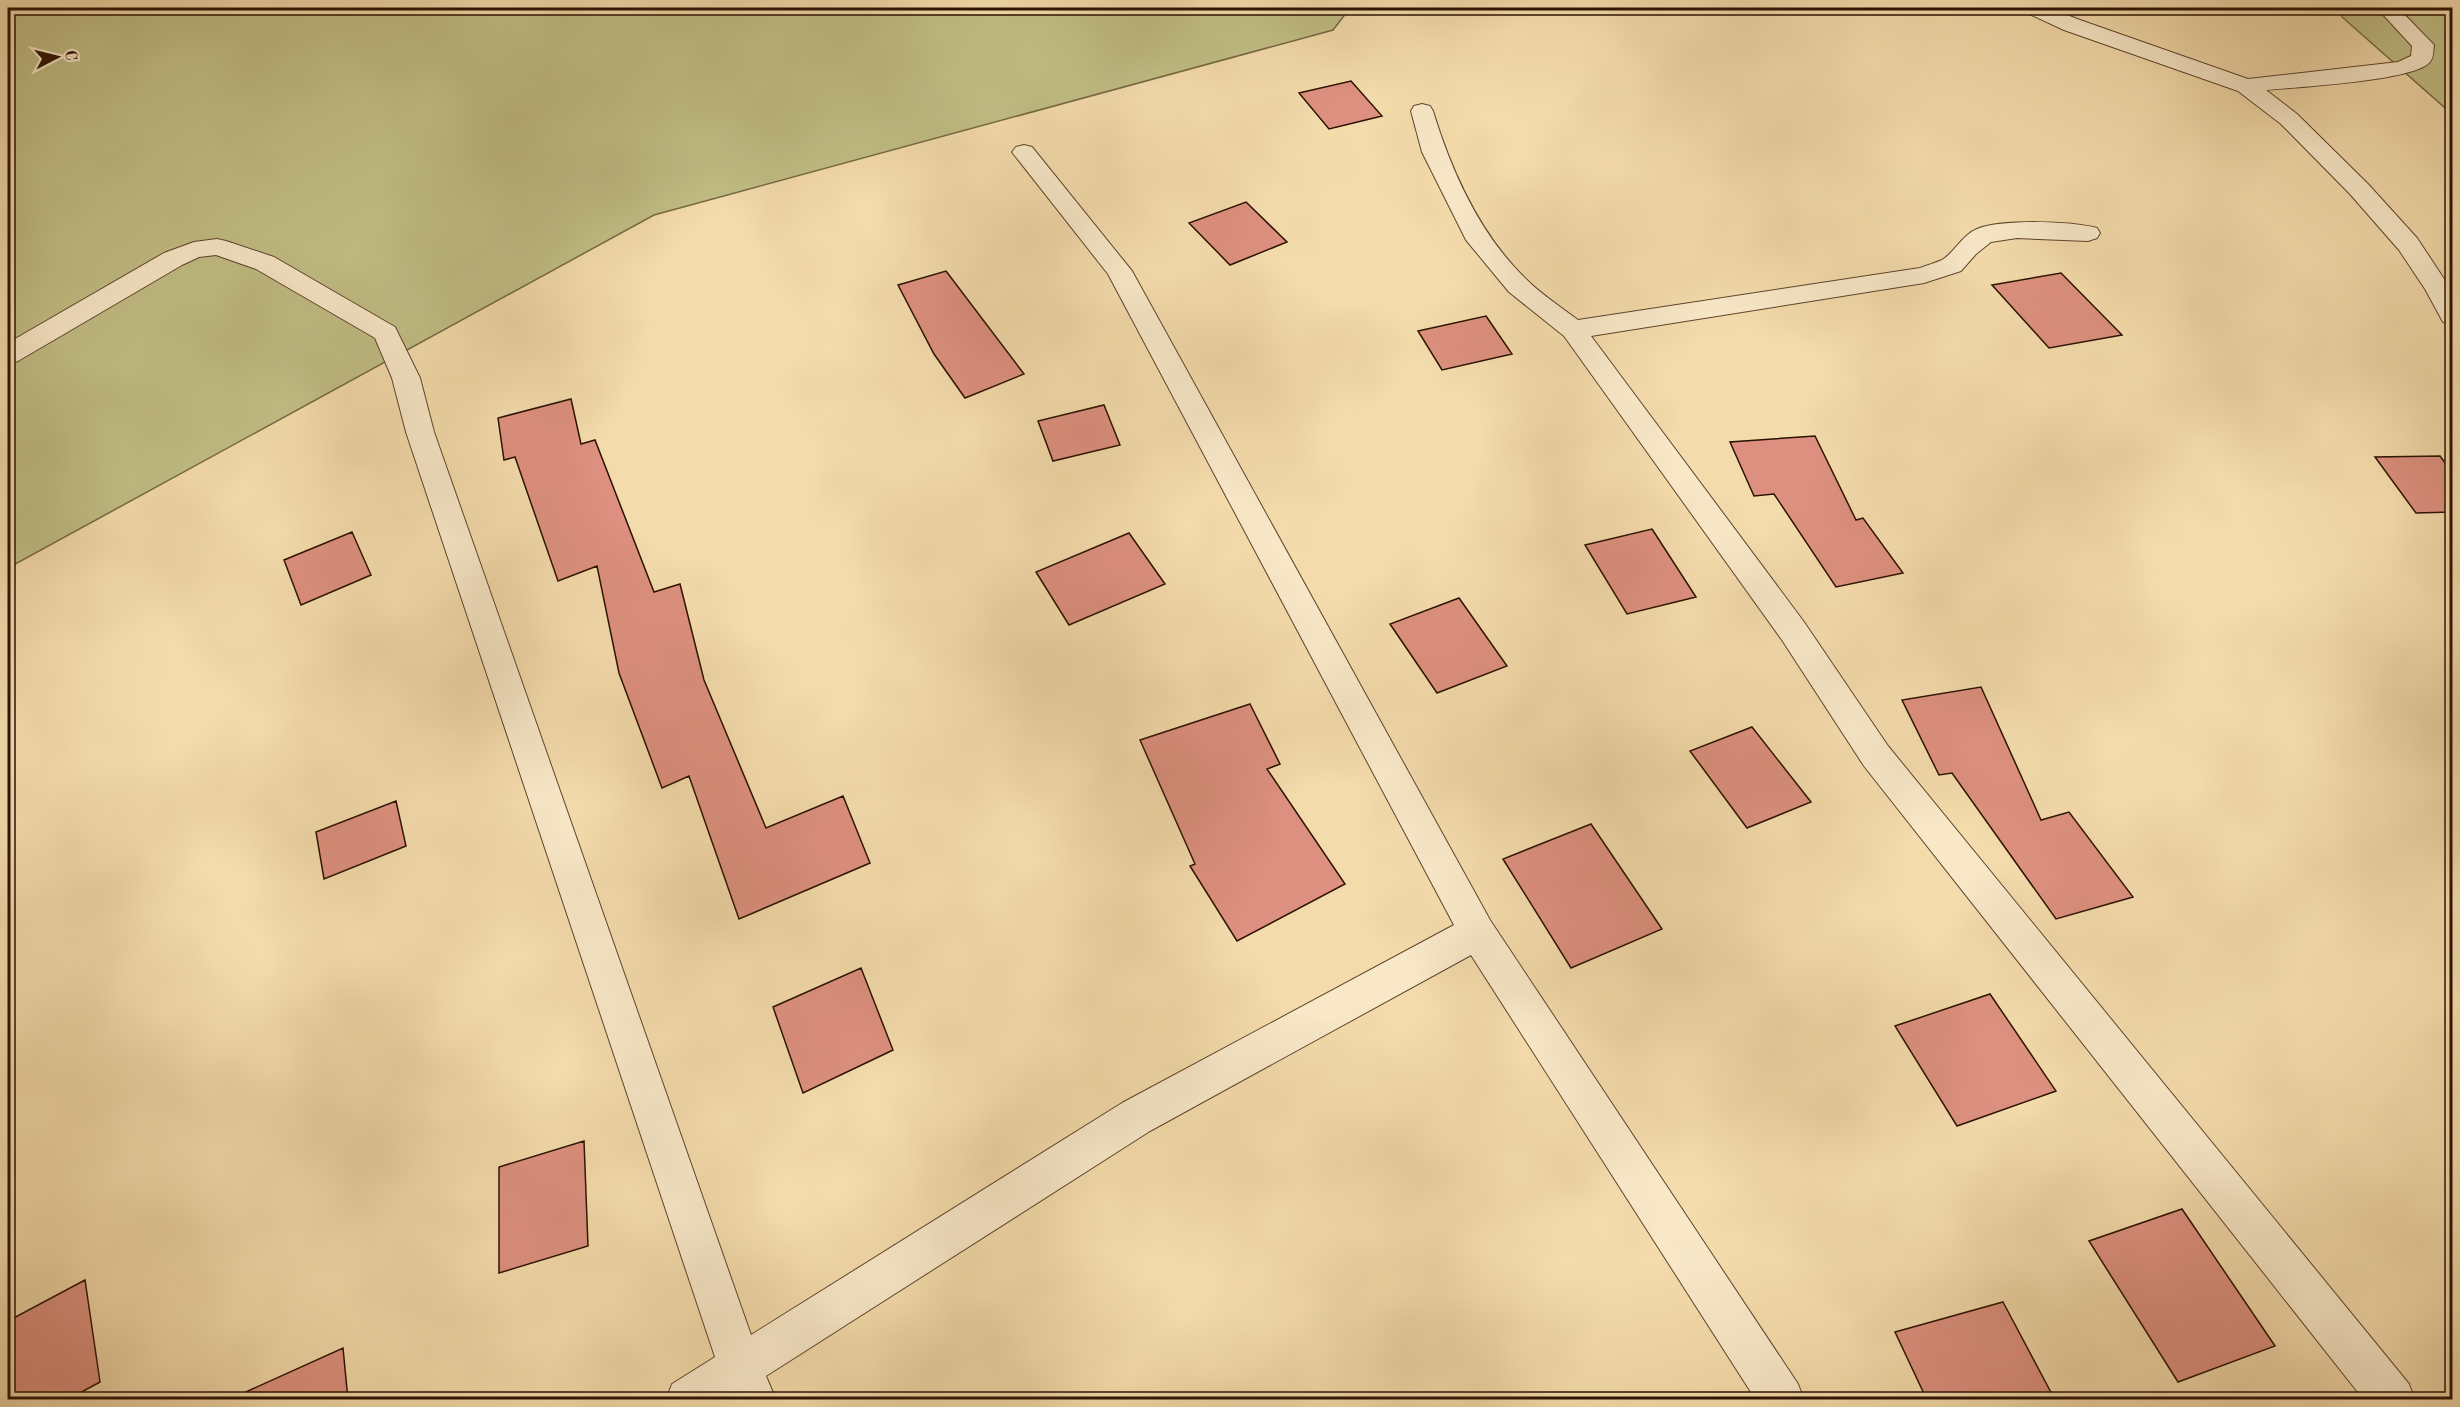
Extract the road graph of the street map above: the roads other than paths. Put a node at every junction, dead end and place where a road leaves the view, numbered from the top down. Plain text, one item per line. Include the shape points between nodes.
1 (2032, 8) edge
2 (2387, 8) edge
3 (2246, 86) junction
4 (1422, 111) dead end
5 (1024, 152) dead end
6 (2088, 233) dead end
7 (2452, 316) edge
8 (1573, 330) junction
9 (8, 355) edge
10 (1477, 932) junction
11 (747, 1383) edge
12 (688, 1400) edge
13 (1782, 1400) edge
14 (2393, 1400) edge

1 - 3 street
2 - 3 street via 2423,45 2421,59 2403,68
3 - 7 street via 2289,119 2366,197 2408,244
4 - 8 street via 1434,152 1475,236 1518,286
5 - 10 street via 1119,271
6 - 8 street via 2017,230 1984,235 1952,265 1924,275
8 - 14 street via 1793,631 1876,756
9 - 11 street via 173,259 194,250 217,247 265,263 386,333 406,378 424,443
10 - 11 street via 1136,1117
10 - 13 street
11 - 12 street

